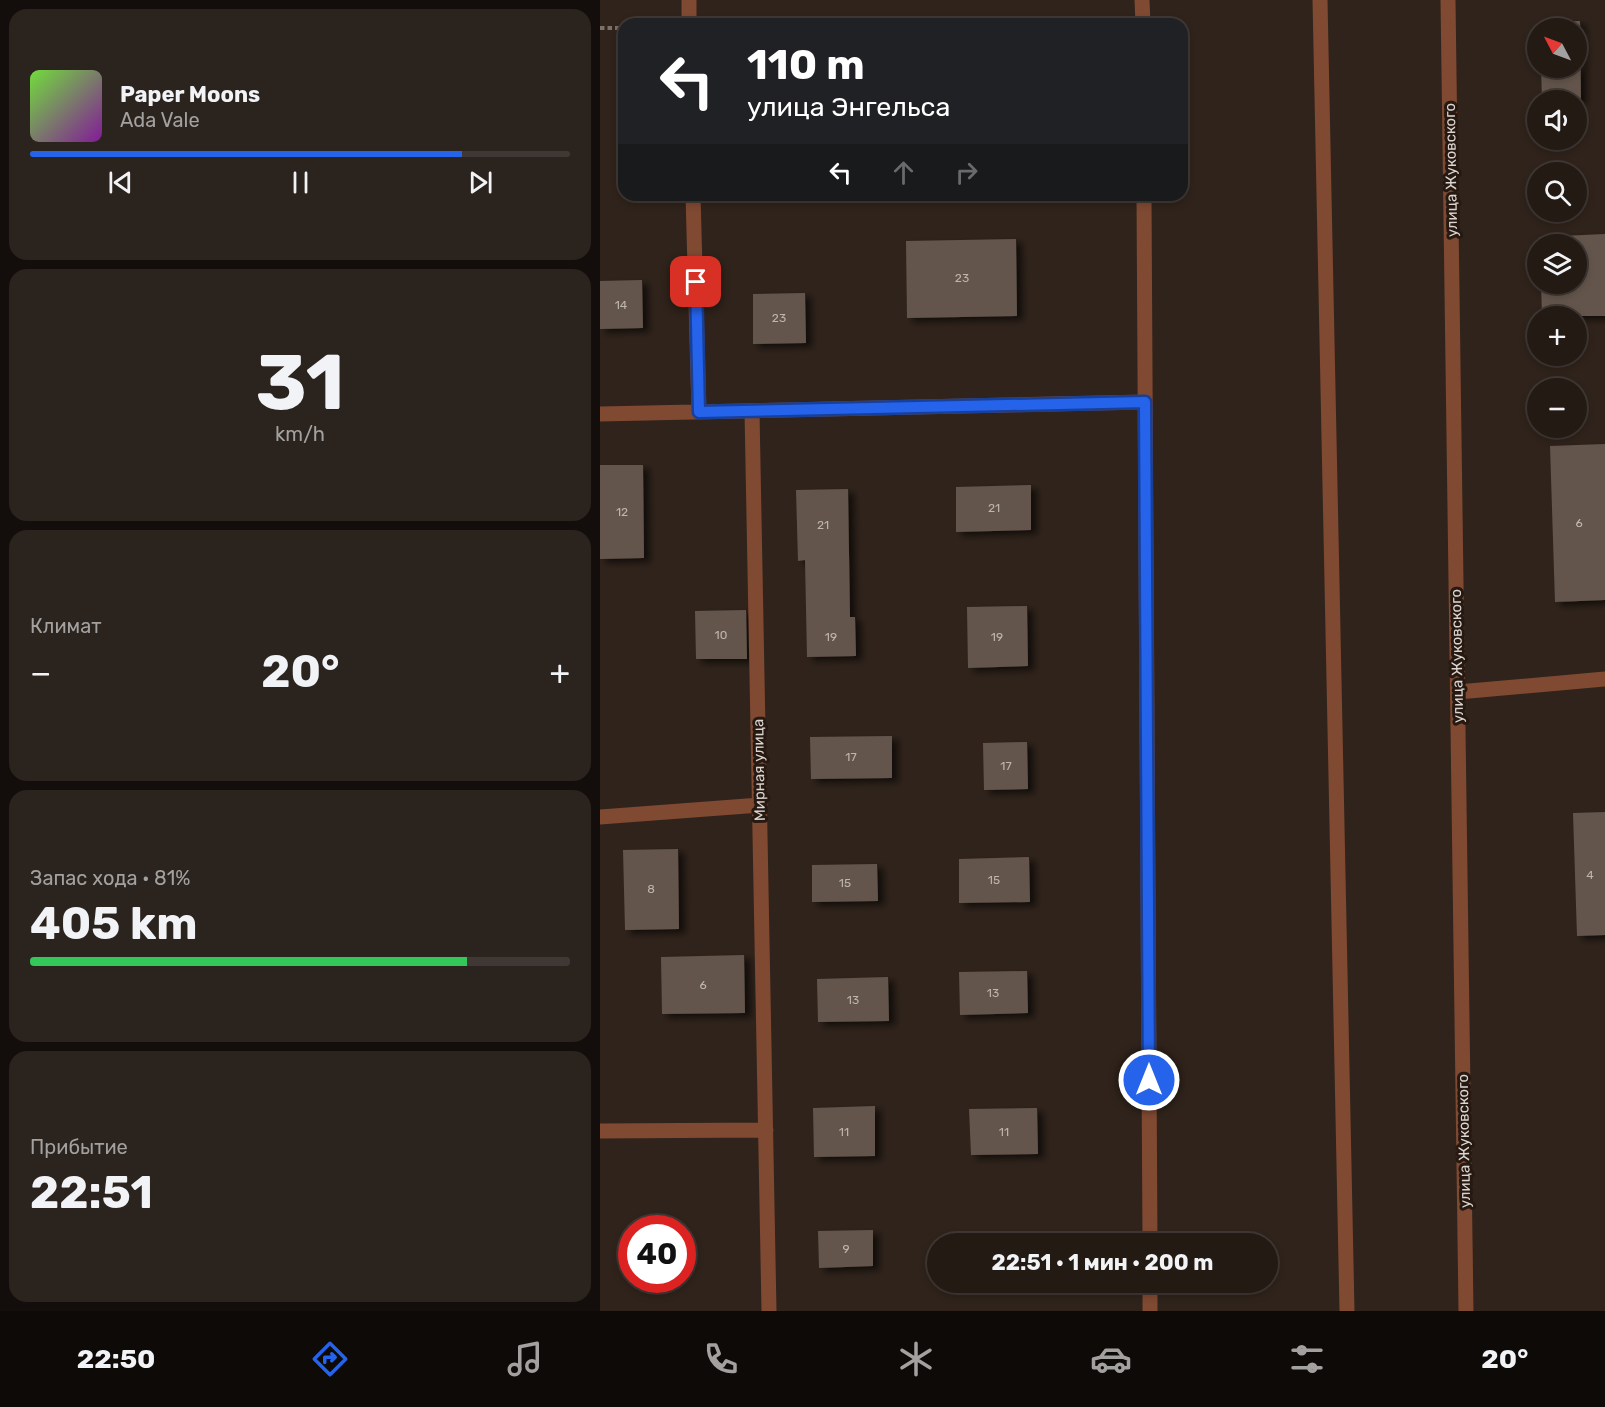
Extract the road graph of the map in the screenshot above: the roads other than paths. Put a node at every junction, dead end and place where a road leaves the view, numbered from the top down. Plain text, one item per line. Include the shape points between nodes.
1 (689, 0) edge
2 (1142, 0) edge
3 (1320, 0) edge
4 (1448, 0) edge
5 (689, 18) edge
6 (1143, 18) edge
7 (693, 201) edge
8 (1144, 201) edge
9 (1145, 402) junction
10 (752, 411) junction
11 (699, 412) junction
12 (600, 414) edge
13 (1605, 680) edge
14 (1458, 692) junction
15 (760, 805) junction
16 (600, 817) edge
17 (766, 1130) junction
18 (600, 1131) edge
19 (1150, 1233) edge
20 (1150, 1293) edge
21 (769, 1311) edge
22 (1150, 1311) edge
23 (1347, 1311) edge
24 (1466, 1311) edge

1 - 5 street
2 - 6 street
3 - 23 street
4 - 14 street, улица Жуковского
7 - 11 street
8 - 9 street
9 - 10 street
9 - 19 street
10 - 11 street
10 - 15 street, Мирная улица
11 - 12 street
13 - 14 street
14 - 24 street, улица Жуковского
15 - 16 street
15 - 17 street, Мирная улица
17 - 18 street
17 - 21 street, Мирная улица
20 - 22 street

